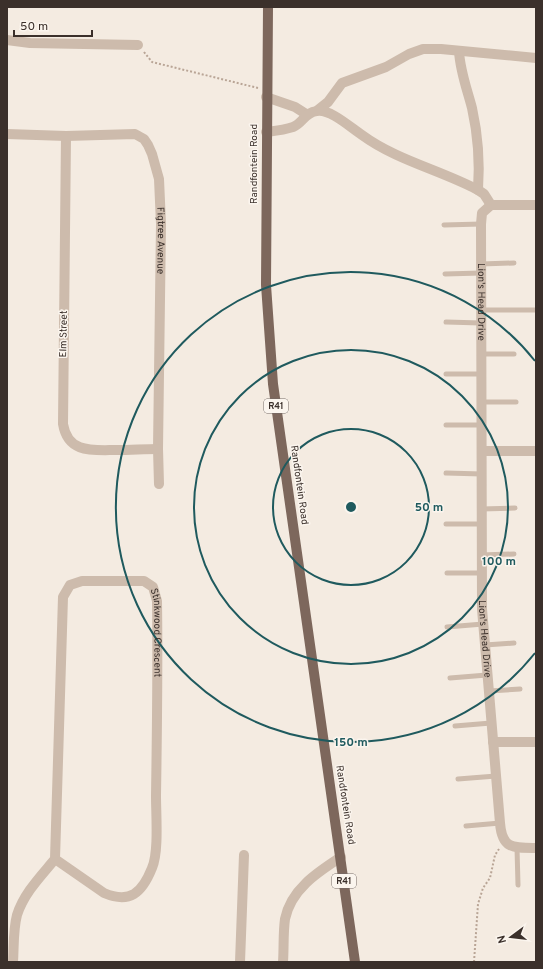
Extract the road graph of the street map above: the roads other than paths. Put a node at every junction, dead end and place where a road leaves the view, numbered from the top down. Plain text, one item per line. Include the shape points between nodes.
1 (268, 7) edge
2 (7, 40) edge
3 (138, 45) road end
4 (459, 51) junction
5 (536, 58) edge
6 (266, 94) junction
7 (318, 110) junction
8 (306, 114) junction
9 (266, 132) junction
10 (7, 134) edge
11 (66, 136) junction
12 (478, 190) junction
13 (536, 205) edge
14 (491, 206) junction
15 (481, 224) junction
16 (444, 225) dead end
17 (514, 263) dead end
18 (481, 268) junction
19 (445, 274) dead end
20 (481, 310) junction
21 (536, 310) edge
22 (446, 322) dead end
23 (481, 323) junction
24 (482, 354) junction
25 (514, 354) dead end
26 (446, 374) dead end
27 (482, 374) junction
28 (482, 402) junction
29 (516, 402) dead end
30 (446, 425) dead end
31 (482, 426) junction
32 (158, 449) junction
33 (482, 451) junction
34 (536, 451) edge
35 (446, 473) dead end
36 (482, 474) junction
37 (159, 484) dead end
38 (515, 508) dead end
39 (481, 509) junction
40 (446, 524) dead end
41 (482, 524) junction
42 (514, 554) dead end
43 (481, 555) junction
44 (447, 573) dead end
45 (482, 574) junction
46 (483, 624) junction
47 (447, 627) dead end
48 (514, 643) dead end
49 (485, 645) junction
50 (487, 675) junction
51 (450, 678) dead end
52 (520, 689) dead end
53 (489, 691) junction
54 (491, 723) junction
55 (455, 726) dead end
56 (493, 742) junction
57 (536, 742) edge
58 (496, 776) junction
59 (458, 780) dead end
60 (500, 823) junction
61 (466, 826) dead end
62 (517, 848) junction
63 (536, 848) edge
64 (244, 855) dead end
65 (341, 857) junction
66 (56, 859) junction
67 (518, 885) dead end
68 (13, 962) edge
69 (240, 962) edge
70 (283, 962) edge
71 (355, 962) edge

1 - 6 main road, Randfontein Road / R41
2 - 3 street via 30,43
4 - 5 street
4 - 7 street via 423,49 372,73 352,78 342,83 328,102
4 - 12 street via 478,146
6 - 8 street
6 - 9 main road, Randfontein Road / R41
7 - 8 street
7 - 12 street via 333,115 361,135 399,155
8 - 9 street via 300,123 293,127
9 - 65 main road, Randfontein Road / R41 via 267,312 273,384
10 - 11 street, Figtree Avenue
11 - 32 street, Figtree Avenue via 135,134 144,139 156,165 161,224
11 - 32 street, Elm Street via 64,434 73,444 88,450
12 - 14 street via 484,194
13 - 14 street
14 - 15 street, Lion's Head Drive via 482,213
15 - 16 lane
15 - 18 street, Lion's Head Drive
17 - 18 lane
18 - 19 lane
18 - 20 street, Lion's Head Drive
20 - 21 lane
20 - 23 street, Lion's Head Drive
22 - 23 lane
23 - 24 street, Lion's Head Drive
24 - 25 lane
24 - 27 street, Lion's Head Drive
26 - 27 lane
27 - 28 street, Lion's Head Drive
28 - 29 lane
28 - 31 street, Lion's Head Drive
30 - 31 lane
31 - 33 street, Lion's Head Drive
32 - 37 street, Figtree Avenue
33 - 34 street
33 - 36 street, Lion's Head Drive
35 - 36 lane
36 - 39 street, Lion's Head Drive
38 - 39 lane
39 - 41 street, Lion's Head Drive
40 - 41 lane
41 - 43 street, Lion's Head Drive
42 - 43 lane
43 - 45 street, Lion's Head Drive
44 - 45 lane
45 - 46 street, Lion's Head Drive
46 - 47 lane
46 - 49 street, Lion's Head Drive
48 - 49 lane
49 - 50 street, Lion's Head Drive
50 - 51 lane
50 - 53 street, Lion's Head Drive
52 - 53 lane
53 - 54 street, Lion's Head Drive
54 - 55 lane
54 - 56 street, Lion's Head Drive
56 - 57 street
56 - 58 street, Lion's Head Drive
58 - 59 lane
58 - 60 street, Lion's Head Drive
60 - 61 lane
60 - 62 street, Lion's Head Drive via 504,842
62 - 63 street
62 - 67 lane
64 - 69 street
65 - 70 street via 315,874 291,902 285,919
65 - 71 main road, Randfontein Road / R41
66 - 66 street, Stinkwood Crescent via 63,597 70,585 82,581 144,581 153,587 157,601 155,861 137,893 122,898 104,893
66 - 68 street via 30,890 22,904 15,926

